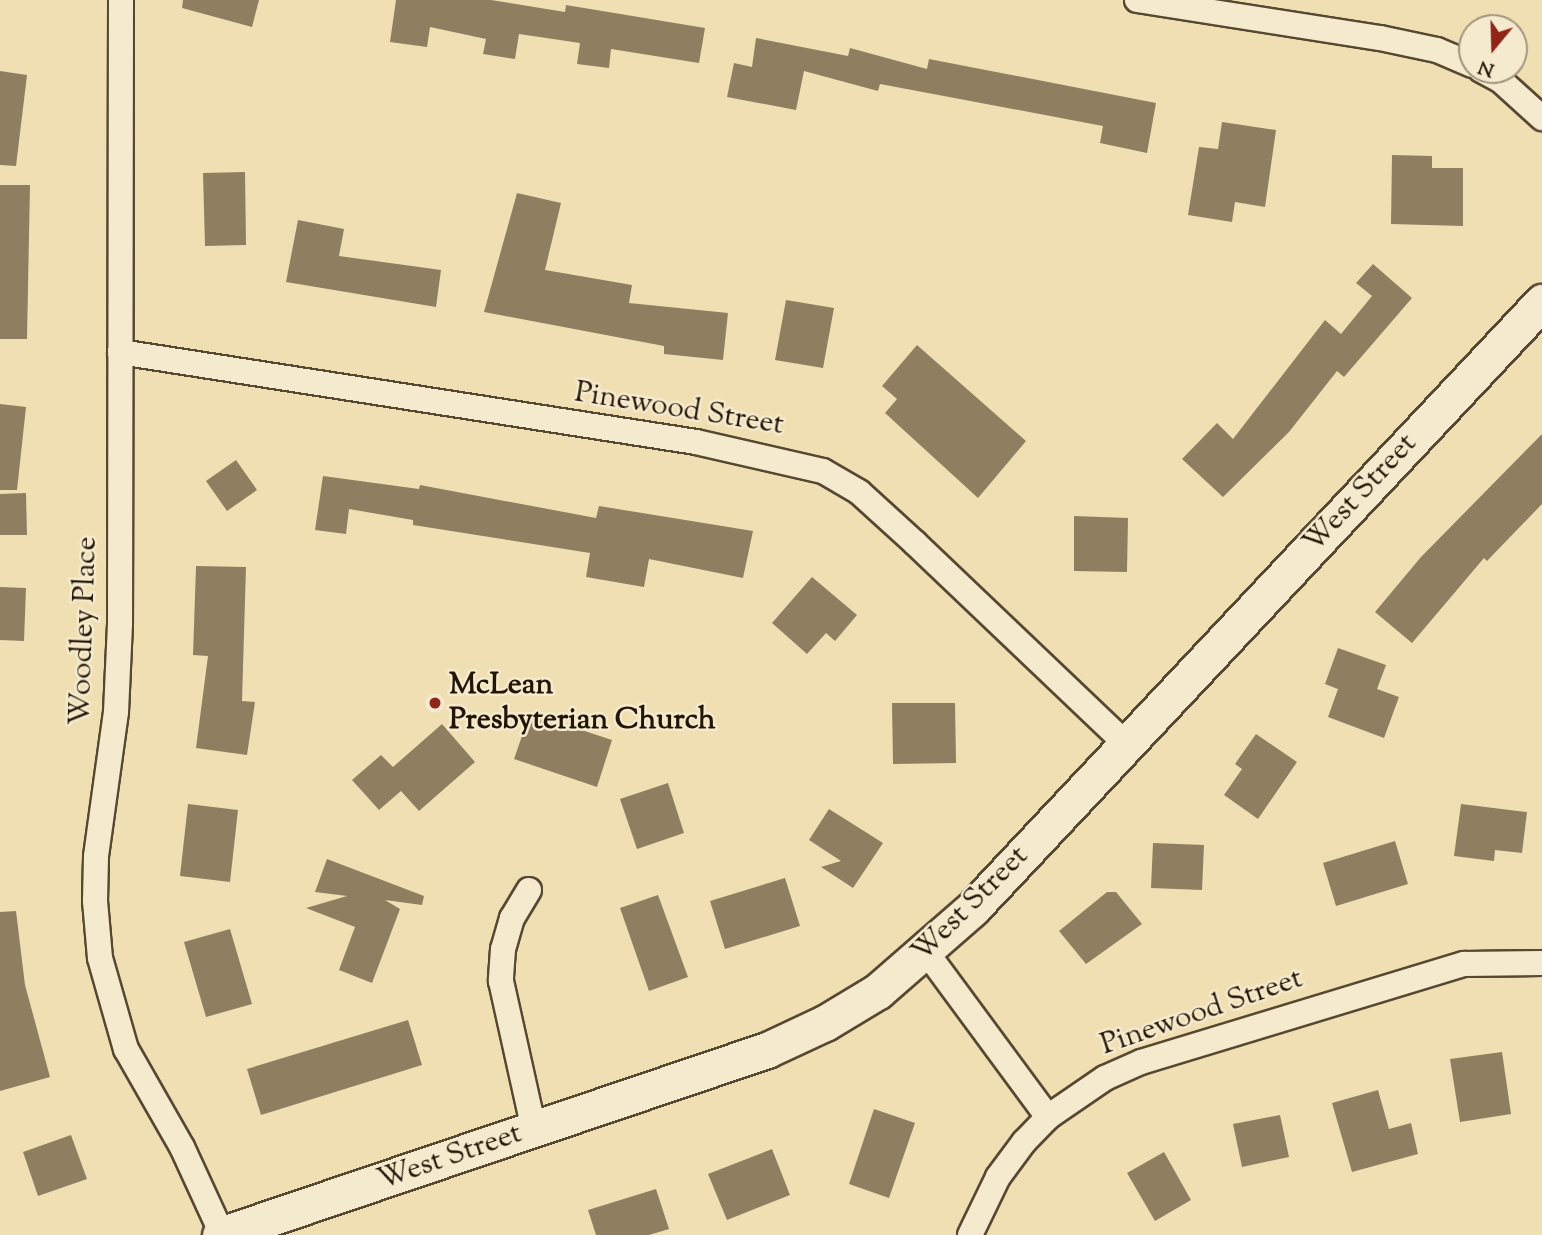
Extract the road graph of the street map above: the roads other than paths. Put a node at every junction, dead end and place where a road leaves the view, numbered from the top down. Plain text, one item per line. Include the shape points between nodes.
1 (121, 0) edge
2 (1137, 0) edge
3 (1458, 59) edge
4 (1504, 84) edge
5 (1542, 118) edge
6 (1542, 302) edge
7 (120, 352) junction
8 (1125, 743) junction
9 (529, 890) dead end
10 (927, 953) junction
11 (1542, 963) edge
12 (1048, 1117) junction
13 (534, 1130) junction
14 (238, 1232) edge
15 (970, 1235) edge

1 - 7 street, Woodley Place
2 - 3 street via 1380,38
4 - 5 street
6 - 8 main road, West Street
7 - 8 street, Pinewood Street via 696,442 823,471 859,492 906,534
7 - 14 street, Woodley Place via 120,624 116,712 96,857 100,958 127,1049 182,1147
8 - 10 main road, West Street
9 - 13 street via 509,929 501,981
10 - 12 street
10 - 13 main road, West Street via 825,1023 767,1050
11 - 12 street, Pinewood Street via 1464,964 1369,991 1135,1064 1105,1078
12 - 15 street, Pinewood Street via 998,1177
13 - 14 main road, West Street

